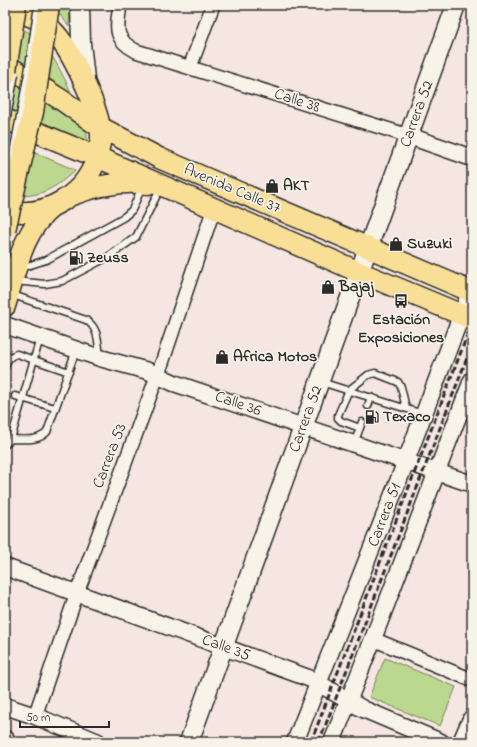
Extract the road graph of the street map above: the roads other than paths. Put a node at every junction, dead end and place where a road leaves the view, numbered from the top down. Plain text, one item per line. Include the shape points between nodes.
1 (16, 5) edge
2 (24, 5) edge
3 (38, 5) edge
4 (49, 5) edge
5 (80, 5) edge
6 (120, 5) edge
7 (213, 5) edge
8 (456, 5) edge
9 (5, 9) edge
10 (22, 24) dead end
11 (190, 67) junction
12 (9, 69) edge
13 (86, 86) junction
14 (5, 119) edge
15 (100, 127) junction
16 (5, 128) edge
17 (409, 136) junction
18 (97, 157) junction
19 (472, 158) edge
20 (8, 177) dead end
21 (150, 183) junction
22 (60, 202) junction
23 (214, 208) junction
24 (5, 210) edge
25 (5, 230) edge
26 (368, 247) junction
27 (359, 272) junction
28 (11, 287) edge
29 (471, 290) edge
30 (467, 317) edge
31 (5, 325) edge
32 (40, 337) junction
33 (77, 349) junction
34 (100, 358) junction
35 (34, 360) junction
36 (5, 367) edge
37 (69, 372) junction
38 (158, 375) junction
39 (472, 380) edge
40 (320, 381) junction
41 (349, 390) junction
42 (15, 396) dead end
43 (371, 398) junction
44 (22, 399) junction
45 (368, 406) dead end
46 (55, 408) junction
47 (406, 408) junction
48 (424, 414) junction
49 (304, 426) junction
50 (11, 439) junction
51 (354, 444) junction
52 (5, 445) edge
53 (406, 461) junction
54 (438, 472) junction
55 (472, 484) edge
56 (5, 567) edge
57 (77, 593) junction
58 (373, 639) junction
59 (224, 647) junction
60 (472, 680) edge
61 (318, 684) junction
62 (348, 701) junction
63 (5, 706) edge
64 (35, 716) junction
65 (98, 742) edge
66 (190, 742) edge
67 (296, 742) edge
68 (332, 742) edge
69 (441, 742) edge

1 - 12 main road, bridge
2 - 10 lane
3 - 20 lane, bridge
4 - 25 main road, bridge via 33,112
5 - 13 main road
6 - 11 street, Calle 38 via 118,31 124,43 136,51
7 - 11 street
8 - 17 main road, Carrera 52
9 - 13 main road via 26,14 51,30 66,48
11 - 17 street, Calle 38
12 - 15 main road, Avenida Calle 37 via 63,101
12 - 16 lane, bridge
13 - 15 main road via 95,106
14 - 18 main road, Avenida Calle 37
15 - 18 main road
15 - 26 main road, Avenida Calle 37 via 159,158
17 - 19 street, Calle 38
17 - 26 main road, Carrera 52
18 - 21 main road, Avenida Calle 37
18 - 22 main road via 86,180
21 - 22 main road via 109,185
21 - 23 main road, Avenida Calle 37
21 - 28 lane via 132,210 124,217 98,235 46,260
21 - 28 lane via 136,238 82,267 62,281
22 - 24 main road via 38,211
22 - 28 main road via 42,215 30,232
23 - 27 main road, Avenida Calle 37
23 - 38 street, Carrera 53
26 - 27 main road, Carrera 52
26 - 29 main road, Avenida Calle 37
27 - 30 main road, Avenida Calle 37
27 - 40 main road, Carrera 52
28 - 34 lane via 92,324
29 - 30 street, Carrera 51
30 - 48 street, Carrera 51
31 - 32 street, Calle 36
32 - 33 street, Calle 36
32 - 35 lane
33 - 34 street, Calle 36
33 - 37 lane
34 - 38 street, Calle 36
35 - 36 lane via 17,354 12,355
35 - 37 lane
35 - 44 lane
37 - 46 lane
38 - 49 street, Calle 36
38 - 57 street, Carrera 53
39 - 54 street
40 - 41 lane
40 - 49 main road, Carrera 52
41 - 43 lane
41 - 47 lane via 371,373 396,380 400,383
41 - 51 lane via 338,418 361,425
42 - 44 lane
43 - 45 lane
43 - 47 lane
44 - 46 lane
44 - 50 lane
46 - 50 lane via 47,432 43,436 37,439
47 - 48 lane
48 - 53 street, Carrera 51
49 - 51 street, Calle 36
49 - 59 main road, Carrera 52
50 - 52 lane
51 - 53 street, Calle 36
53 - 54 street, Calle 36
53 - 61 street, Carrera 51
54 - 55 street, Calle 36
54 - 58 street
56 - 57 street, Calle 35
57 - 59 street, Calle 35
57 - 64 street, Carrera 53
58 - 60 street
58 - 62 street
59 - 61 street, Calle 35 via 311,679
59 - 66 main road, Carrera 52
61 - 62 street, Calle 35
61 - 67 street, Carrera 51
62 - 68 street
62 - 69 street, Calle 35
63 - 64 street
64 - 65 street

